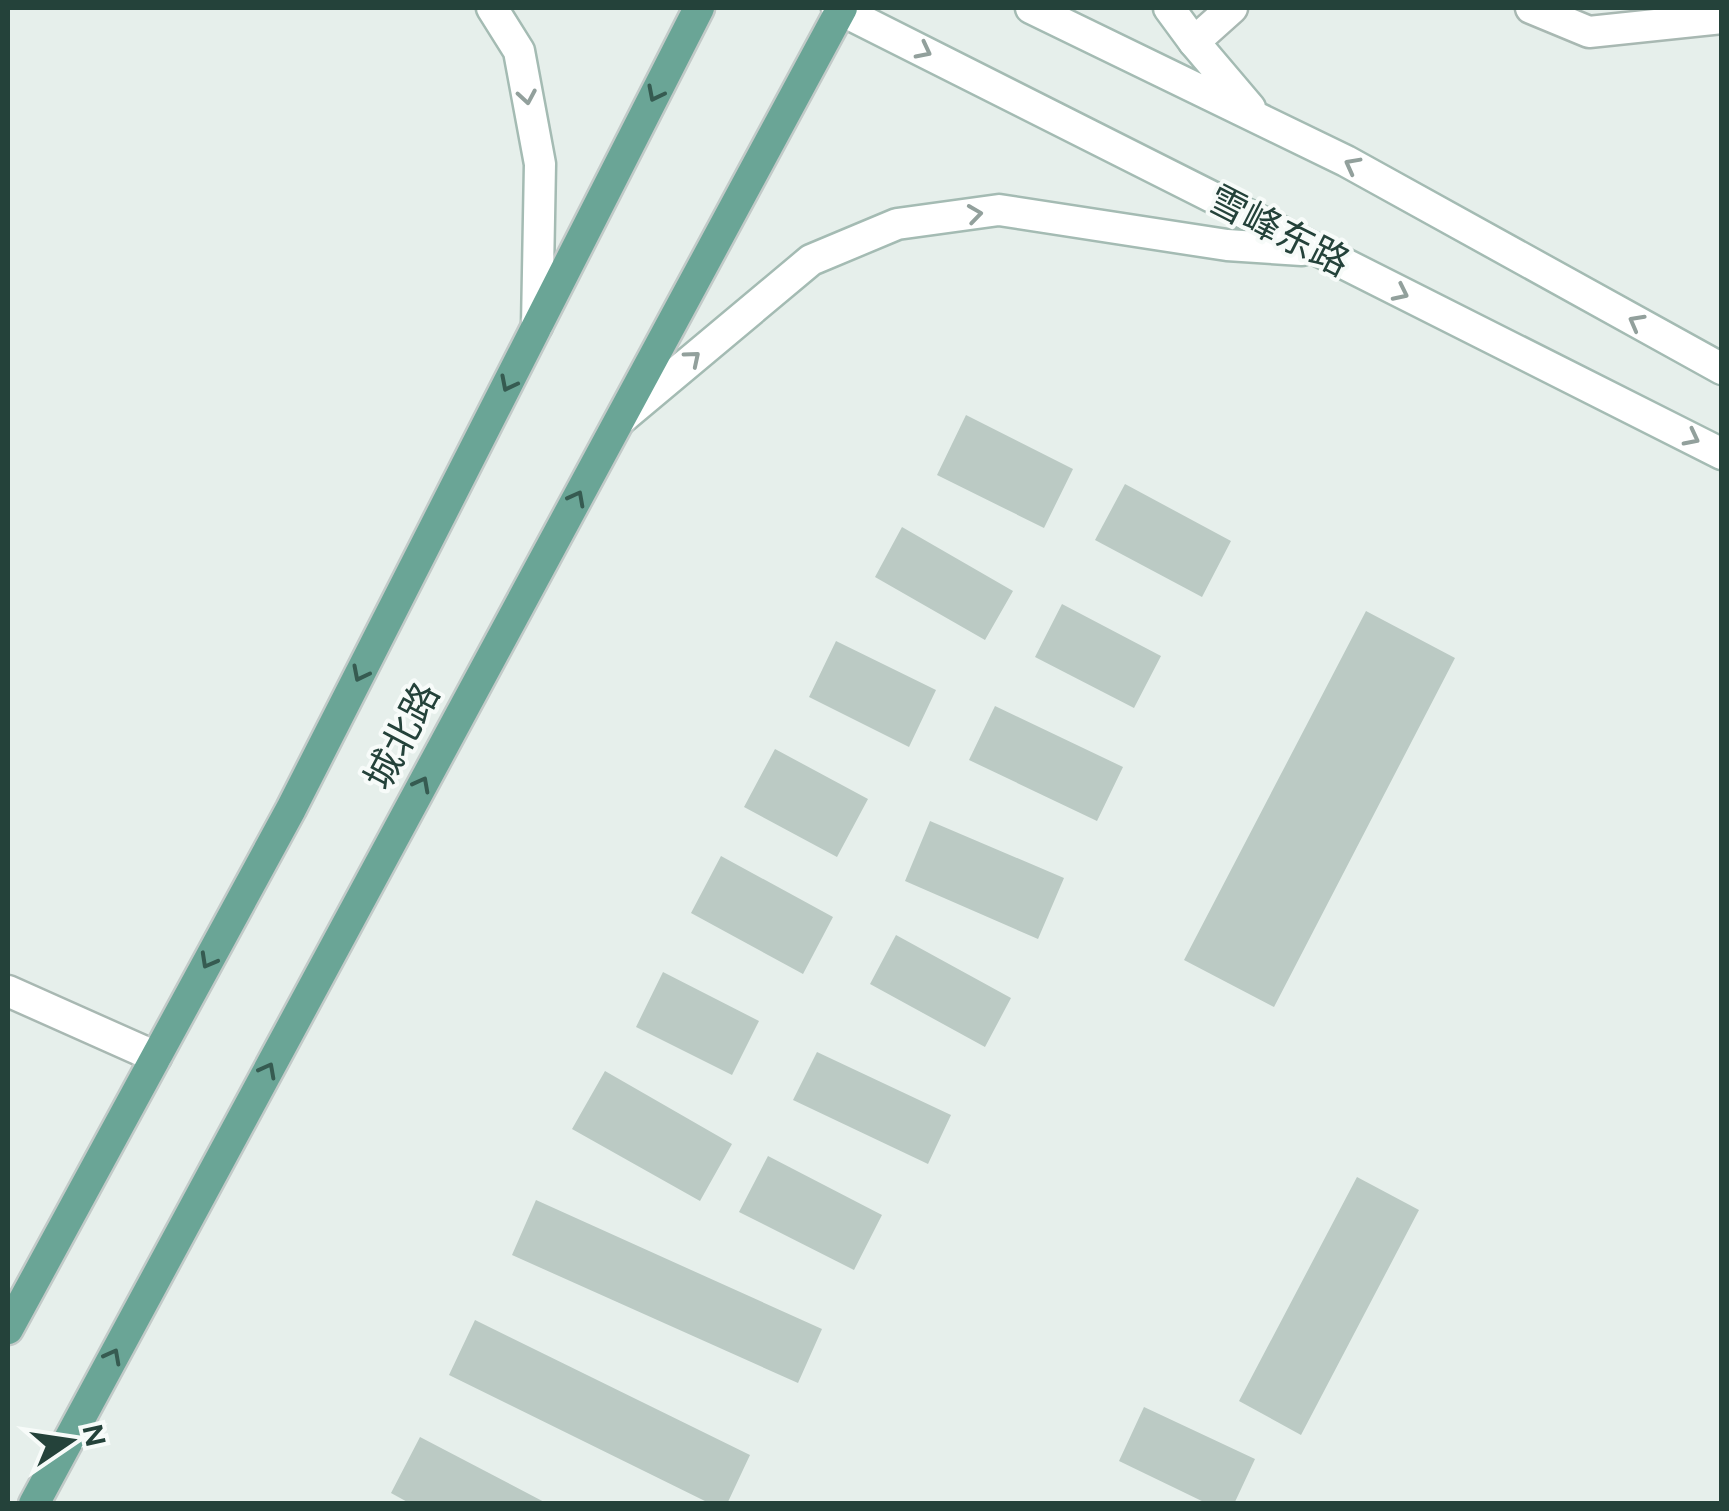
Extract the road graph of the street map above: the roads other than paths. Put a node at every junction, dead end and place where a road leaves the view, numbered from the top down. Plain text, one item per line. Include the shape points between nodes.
1 (492, 8) edge
2 (699, 8) edge
3 (840, 8) edge
4 (1031, 8) edge
5 (1170, 8) edge
6 (1232, 8) edge
7 (1531, 8) edge
8 (1722, 18) edge
9 (1194, 42) junction
10 (1258, 118) junction
11 (1318, 251) junction
12 (537, 326) junction
13 (1722, 369) edge
14 (618, 420) junction
15 (1722, 454) edge
16 (8, 991) edge
17 (156, 1056) junction
18 (8, 1329) edge
19 (34, 1504) edge

1 -> 12 main road via 519,51 540,164
2 -> 12 main road, 城北路
3 -> 11 main road, 雪峰东路
3 - 14 main road, 城北路
4 - 10 main road
5 - 9 main road
6 - 9 main road
7 - 8 main road via 1589,32
9 - 10 main road
13 -> 10 main road
14 -> 11 main road via 811,260 897,224 999,210 1227,245
11 -> 15 main road, 雪峰东路
12 -> 17 main road, 城北路 via 291,809
19 -> 14 main road, 城北路
16 - 17 main road
17 - 18 main road, 城北路

